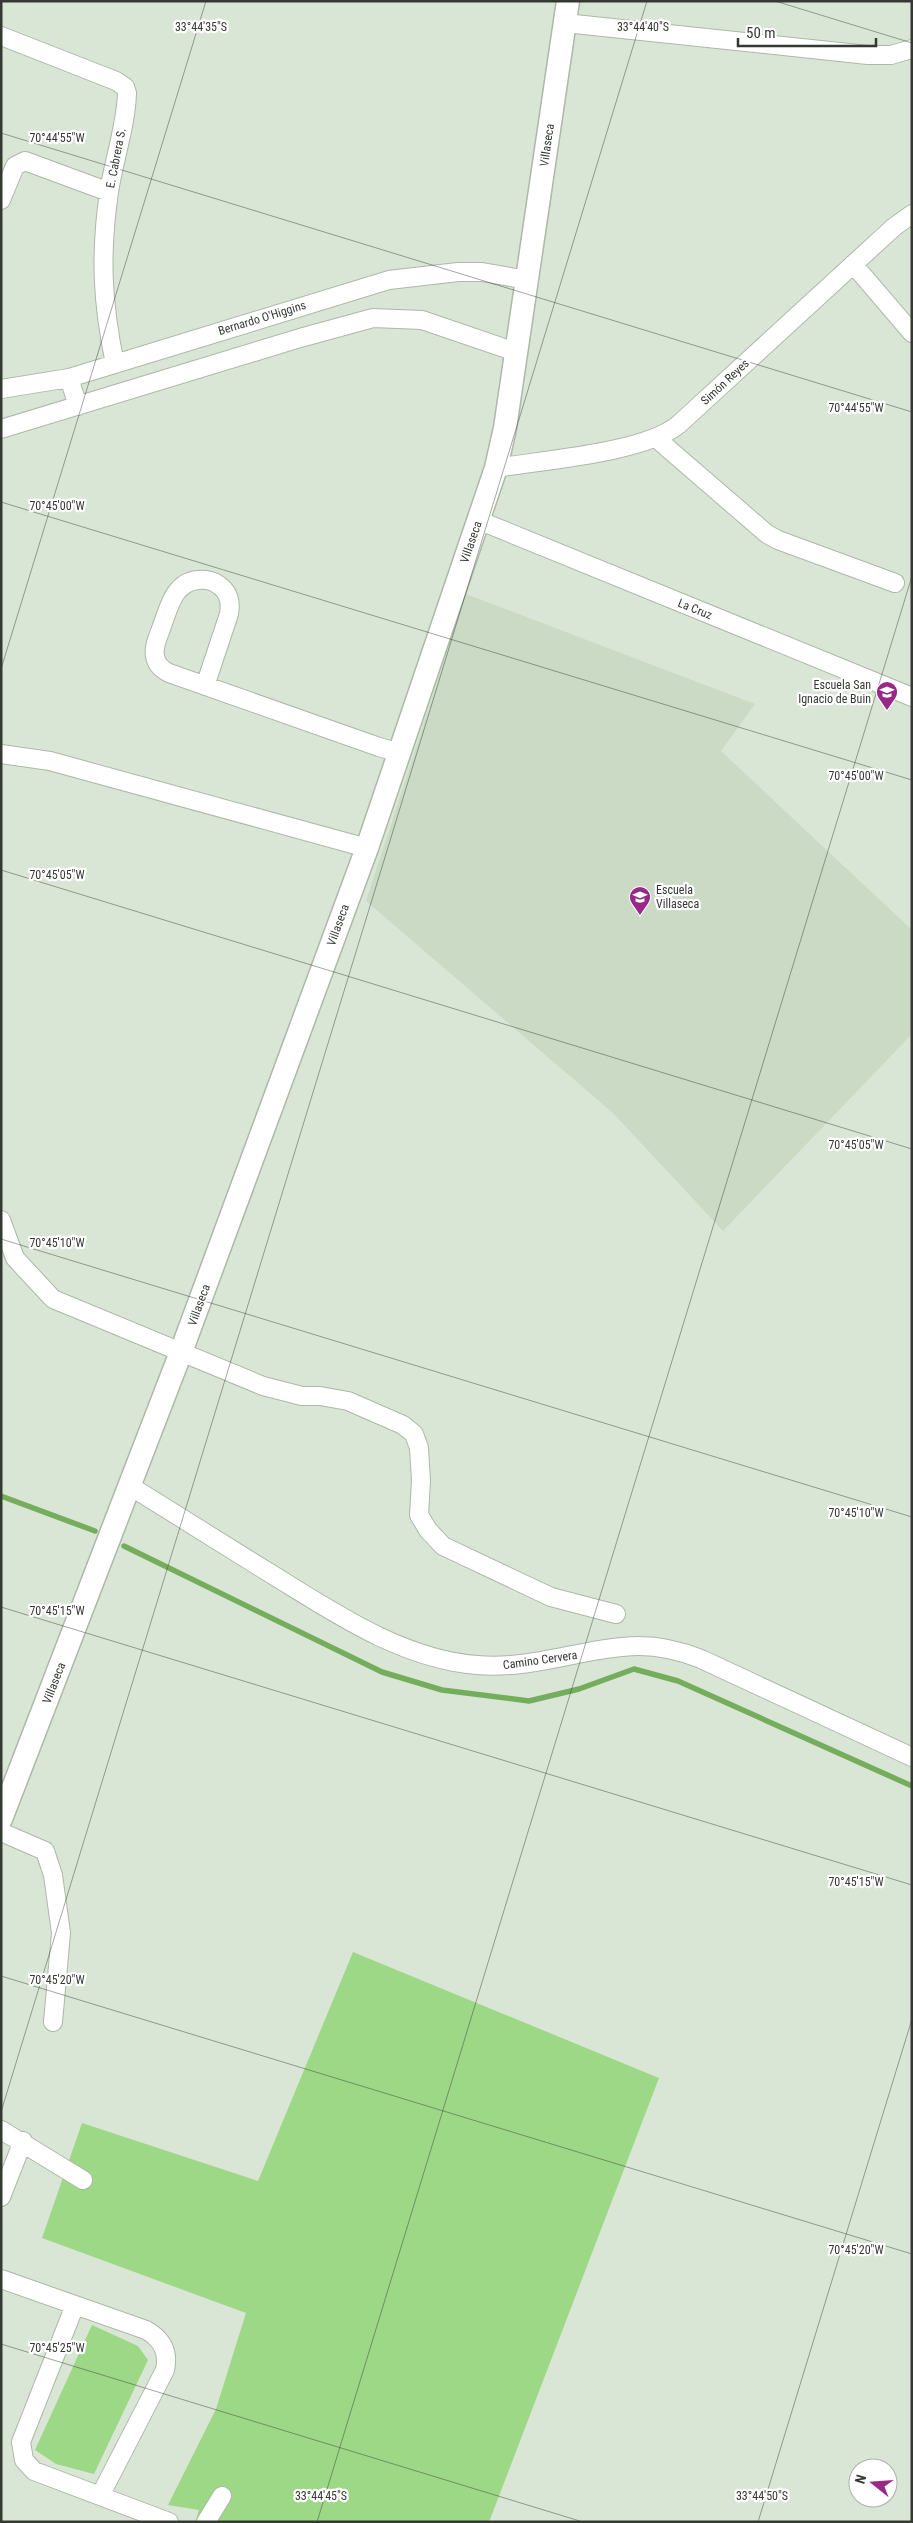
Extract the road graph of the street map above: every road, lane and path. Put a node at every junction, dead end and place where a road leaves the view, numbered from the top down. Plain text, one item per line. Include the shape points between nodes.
1 (566, 12) edge
2 (1, 36) edge
3 (912, 49) edge
4 (109, 192) junction
5 (1, 200) edge
6 (912, 214) edge
7 (853, 264) junction
8 (527, 280) junction
9 (912, 333) edge
10 (516, 352) junction
11 (115, 364) junction
12 (69, 378) junction
13 (1, 389) edge
14 (78, 406) junction
15 (1, 429) edge
16 (656, 439) junction
17 (496, 468) junction
18 (478, 520) junction
19 (895, 583) dead end
20 (205, 686) junction
21 (912, 697) edge
22 (1, 754) edge
23 (400, 754) junction
24 (367, 848) junction
25 (1, 1220) edge
26 (181, 1352) junction
27 (130, 1486) junction
28 (616, 1614) dead end
29 (912, 1757) edge
30 (1, 1819) edge
31 (1, 1832) edge
32 (53, 2022) dead end
33 (1, 2130) edge
34 (23, 2141) junction
35 (83, 2180) dead end
36 (1, 2197) edge
37 (1, 2279) edge
38 (75, 2306) junction
39 (100, 2496) junction
40 (222, 2496) dead end
41 (169, 2522) edge
42 (206, 2522) edge

1 - 3 street via 868,55 891,55
1 - 8 main road, Villaseca
2 - 4 street, E. Cabrera S. via 116,80 125,87 127,99
4 - 5 street via 25,161 14,166
4 - 11 street, E. Cabrera S. via 103,296
6 - 7 street, Simón Reyes
7 - 9 street
7 - 16 street, Simón Reyes via 678,425
8 - 10 main road, Villaseca
8 - 11 street, Bernardo O'Higgins via 482,272 434,273 389,280
10 - 14 street via 422,320 373,318
10 - 17 main road, Villaseca
11 - 12 street, Bernardo O'Higgins
12 - 13 street, Bernardo O'Higgins
12 - 14 street
14 - 15 street
16 - 17 street, Simón Reyes
16 - 19 street via 767,534
17 - 18 main road, Villaseca
18 - 21 street, La Cruz
18 - 23 main road, Villaseca
20 - 20 street via 164,670 154,653 174,596 195,580 217,584 225,591 229,602 229,614
20 - 23 street
22 - 24 street via 50,760
23 - 24 main road, Villaseca
24 - 26 main road, Villaseca
25 - 26 street via 15,1258 53,1299
26 - 27 main road, Villaseca
26 - 28 street via 263,1386 302,1396 348,1401 404,1425 414,1434 419,1448 422,1481 419,1515 443,1546 551,1597
27 - 29 street, Camino Cervera via 348,1620 418,1652 456,1662 495,1666 536,1663 625,1647 674,1650 702,1659
27 - 30 main road, Villaseca
31 - 32 street via 44,1852 53,1875 61,1933
33 - 34 street
34 - 35 street
34 - 36 street
37 - 38 street
38 - 39 street via 21,2442 22,2454 34,2471
38 - 39 street via 153,2334 164,2346 166,2354 165,2370
39 - 41 street
40 - 42 street

